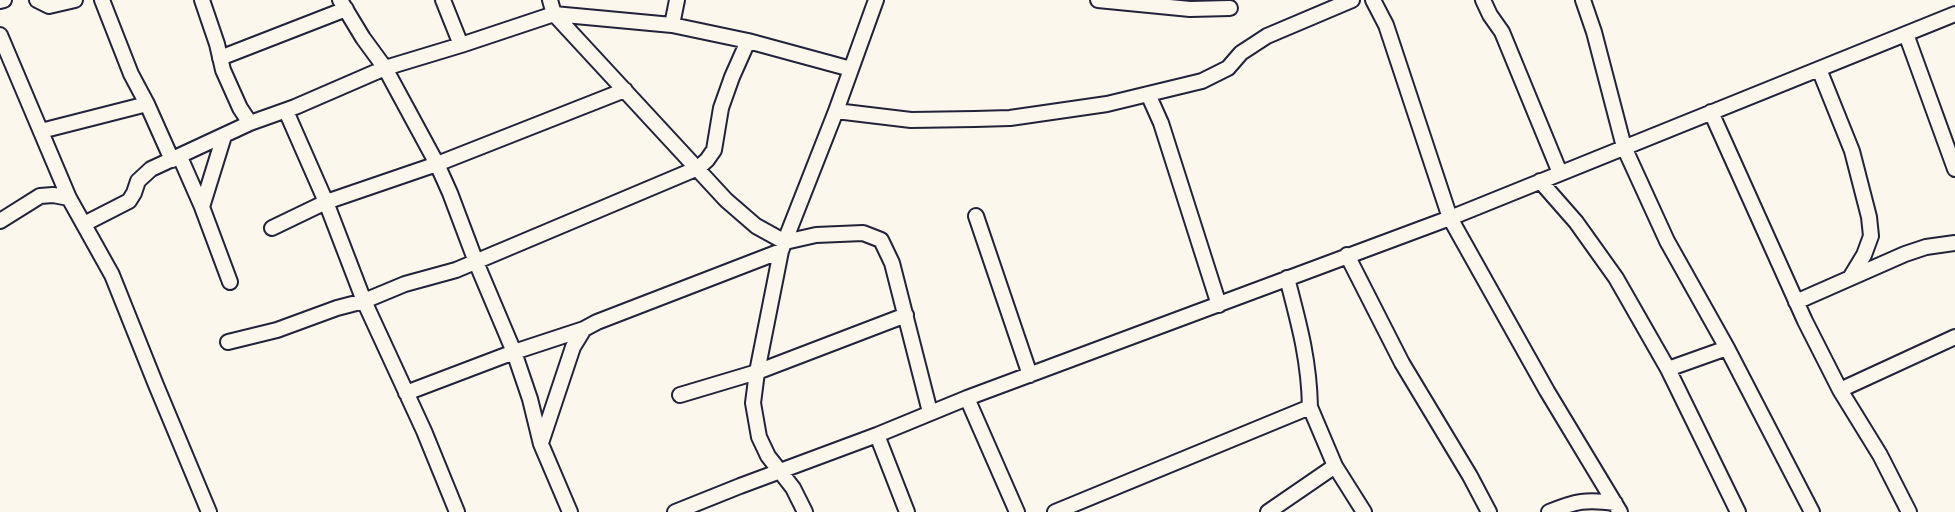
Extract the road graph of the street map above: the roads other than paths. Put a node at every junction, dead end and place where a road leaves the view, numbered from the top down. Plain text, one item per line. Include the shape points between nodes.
1 (4, 0) edge
2 (37, 0) edge
3 (74, 0) edge
4 (102, 0) edge
5 (202, 0) edge
6 (443, 0) edge
7 (550, 0) edge
8 (677, 0) edge
9 (876, 0) edge
10 (1098, 0) edge
11 (1352, 0) edge
12 (1374, 0) edge
13 (1483, 0) edge
14 (1583, 0) edge
15 (0, 1) edge
16 (343, 5) edge
17 (1230, 8) dead end
18 (554, 14) junction
19 (1955, 14) edge
20 (672, 25) junction
21 (1906, 34) junction
22 (0, 35) edge
23 (748, 42) junction
24 (461, 46) junction
25 (220, 58) junction
26 (385, 68) junction
27 (851, 69) junction
28 (1819, 69) junction
29 (626, 90) junction
30 (1148, 94) junction
31 (148, 104) junction
32 (286, 110) junction
33 (836, 111) junction
34 (1711, 112) junction
35 (250, 123) junction
36 (41, 131) junction
37 (224, 136) junction
38 (1624, 147) junction
39 (176, 158) junction
40 (437, 164) junction
41 (698, 168) junction
42 (1955, 169) edge
43 (1560, 173) junction
44 (1540, 182) junction
45 (69, 198) junction
46 (326, 202) junction
47 (202, 207) junction
48 (976, 216) dead end
49 (1450, 218) junction
50 (0, 221) edge
51 (84, 224) junction
52 (272, 228) dead end
53 (1955, 243) edge
54 (783, 246) junction
55 (1347, 255) junction
56 (476, 262) junction
57 (1288, 278) junction
58 (1850, 278) junction
59 (230, 282) dead end
60 (364, 300) junction
61 (1796, 302) junction
62 (1219, 305) junction
63 (906, 315) junction
64 (584, 329) junction
65 (1955, 337) edge
66 (228, 342) dead end
67 (1727, 348) junction
68 (514, 352) junction
69 (1668, 369) junction
70 (757, 372) junction
71 (1030, 375) junction
72 (1840, 390) junction
73 (406, 392) junction
74 (680, 395) dead end
75 (966, 398) junction
76 (1310, 407) junction
77 (930, 412) junction
78 (877, 436) junction
79 (541, 444) junction
80 (1335, 466) junction
81 (779, 472) junction
82 (1617, 507) edge
83 (696, 508) edge
84 (210, 512) edge
85 (457, 512) edge
86 (570, 512) edge
87 (675, 512) edge
88 (805, 512) edge
89 (908, 512) edge
90 (1017, 512) edge
91 (1055, 512) edge
92 (1268, 512) edge
93 (1364, 512) edge
94 (1490, 512) edge
95 (1549, 512) edge
96 (1738, 512) edge
97 (1812, 512) edge
98 (1909, 512) edge

1 - 15 street
2 - 3 street via 49,6
4 - 31 street
5 - 25 street
6 - 24 street
7 - 18 street
8 - 20 street
9 - 27 street
10 - 17 street via 1190,9
11 - 30 street via 1268,36 1241,53 1228,68 1202,81
12 - 49 street via 1386,25
13 - 43 street via 1502,32
14 - 38 street
16 - 25 street
16 - 26 street
18 - 20 street
18 - 24 street
18 - 29 street
19 - 21 street
20 - 23 street
21 - 28 street
21 - 42 street
22 - 36 street
23 - 27 street
23 - 41 street via 721,108 714,150
24 - 26 street
25 - 35 street via 232,92
26 - 32 street
26 - 40 street
27 - 33 street
28 - 34 street
28 - 58 street via 1852,151 1869,217 1871,236
29 - 40 street
29 - 41 street
30 - 33 street via 1107,104 1001,118 911,120
30 - 62 street via 1161,123
31 - 36 street
31 - 39 street
32 - 35 street
32 - 46 street
33 - 54 street
34 - 38 street
34 - 61 street
35 - 37 street
36 - 45 street
37 - 39 street
37 - 47 street
38 - 43 street
38 - 67 street via 1667,241
39 - 47 street
39 - 51 street via 151,169 140,178 129,201
40 - 46 street
40 - 56 street
41 - 54 street via 726,200
41 - 56 street
43 - 44 street
44 - 49 street
44 - 69 street via 1576,222 1616,278
45 - 50 street via 40,196
45 - 51 street
46 - 52 street
46 - 60 street
47 - 59 street
48 - 71 street
49 - 55 street
49 - 82 street via 1547,391
51 - 84 street via 112,275
53 - 58 street via 1905,254
54 - 63 street via 816,236 863,233 881,240 892,263
54 - 64 street
54 - 70 street
55 - 57 street
55 - 94 street via 1402,363
56 - 60 street
56 - 68 street
57 - 62 street
57 - 76 street via 1306,350
58 - 61 street
60 - 66 street via 277,330
60 - 73 street
61 - 72 street
62 - 71 street
63 - 70 street
63 - 77 street
64 - 68 street
64 - 79 street via 573,347
65 - 72 street
67 - 69 street
67 - 97 street
68 - 73 street
68 - 79 street
69 - 96 street
70 - 74 street
70 - 81 street via 753,403 759,437
71 - 75 street
72 - 98 street via 1880,455
73 - 85 street
75 - 77 street
75 - 90 street
76 - 80 street
76 - 91 street
77 - 78 street
78 - 81 street
78 - 89 street
79 - 86 street
80 - 92 street
80 - 93 street
81 - 83 street
81 - 88 street via 794,488
82 - 95 street via 1587,500
83 - 87 street

